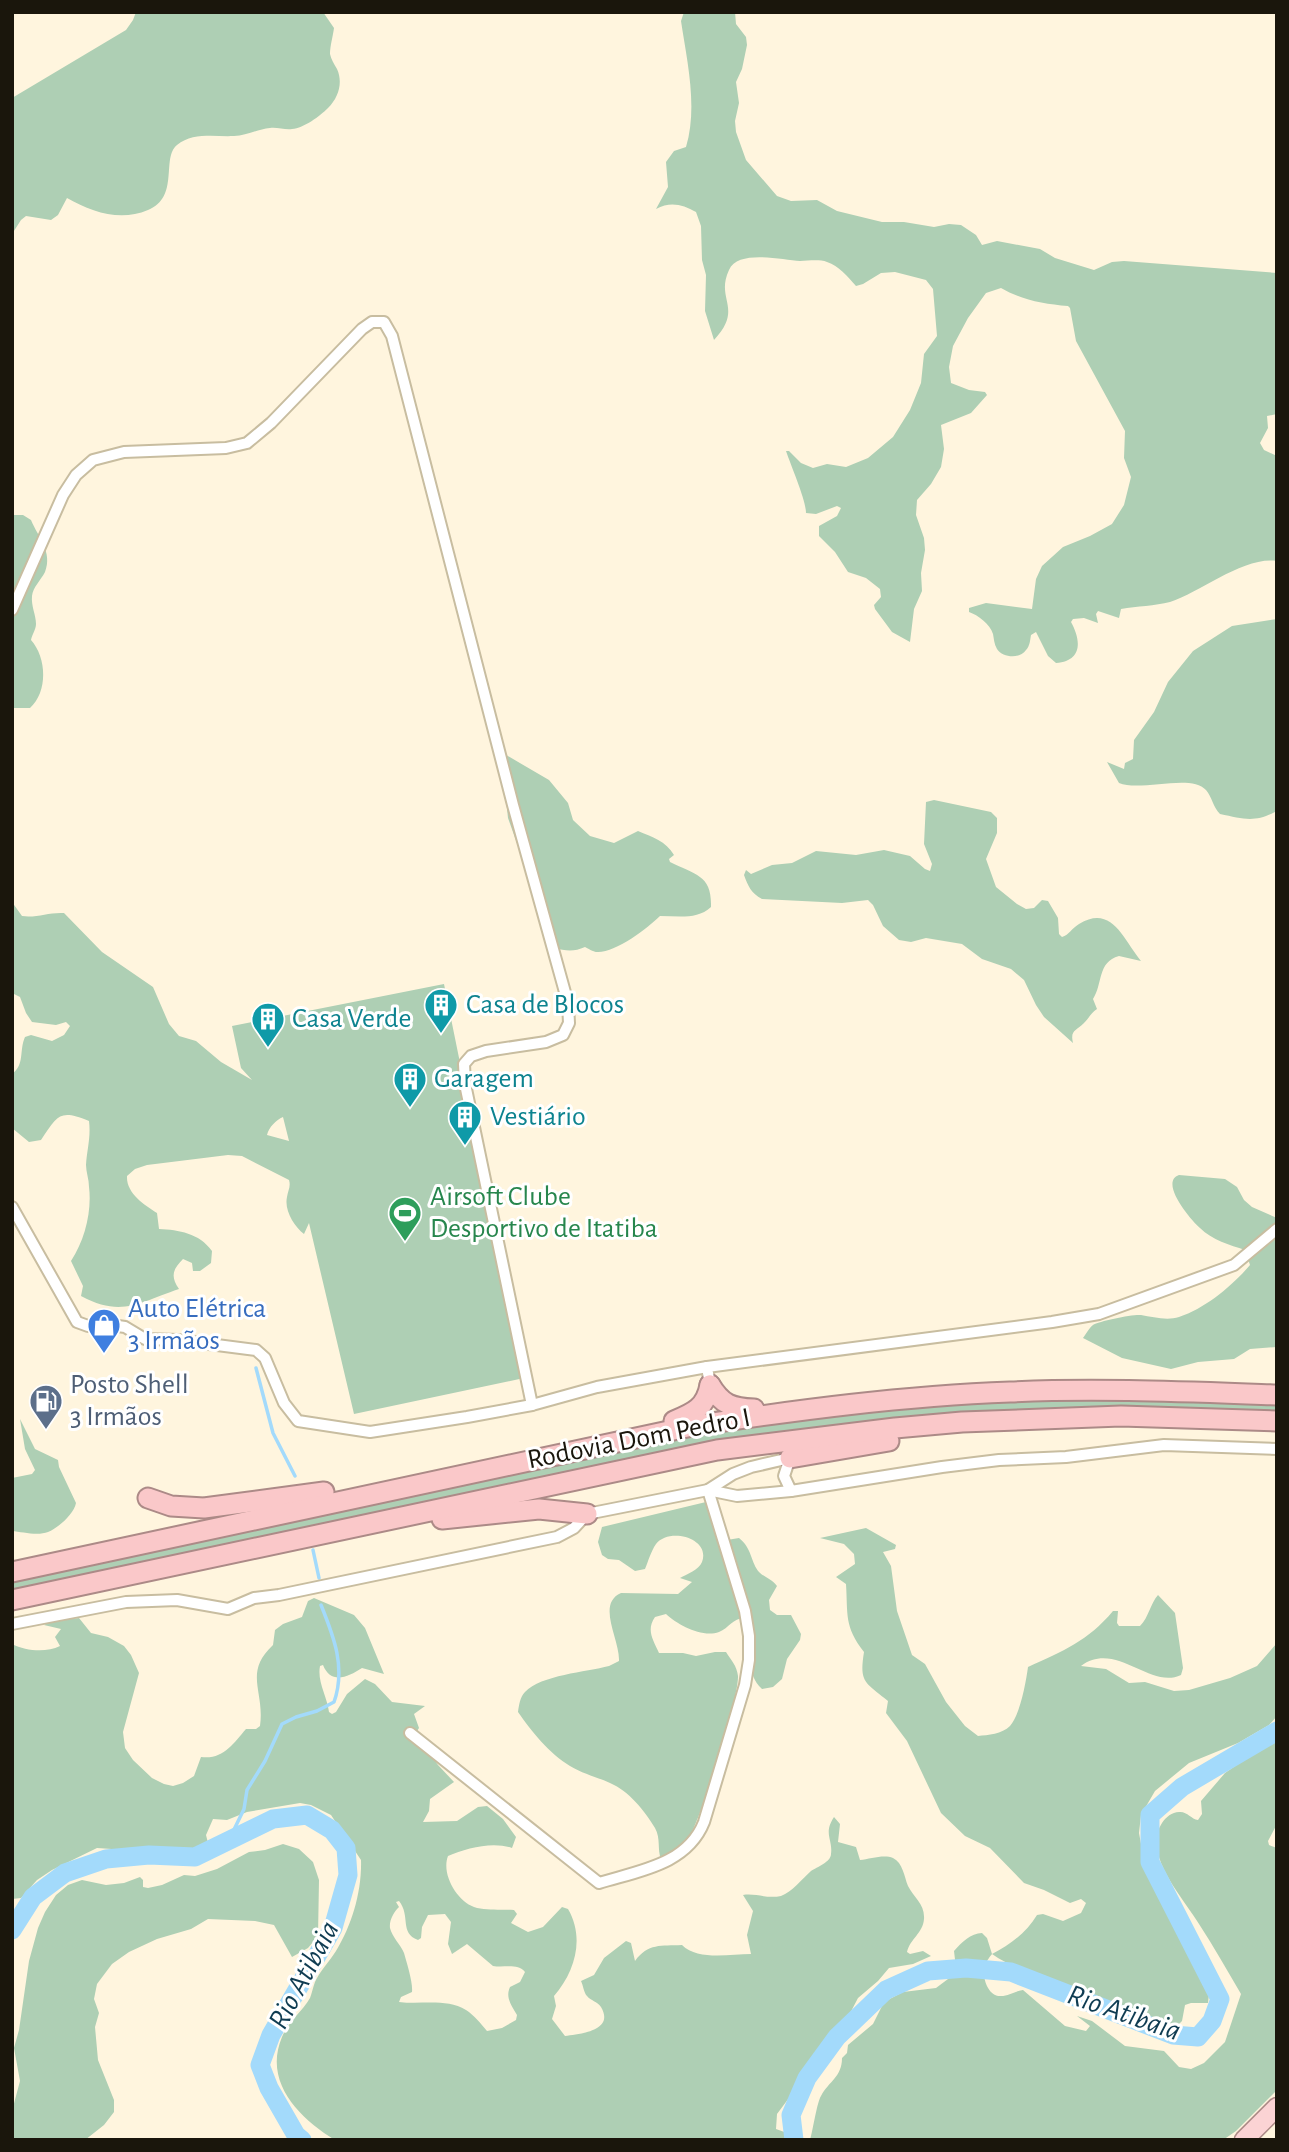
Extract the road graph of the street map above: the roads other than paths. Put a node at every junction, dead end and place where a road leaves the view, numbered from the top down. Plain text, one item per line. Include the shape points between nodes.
1 (12, 610) edge
2 (12, 1207) edge
3 (1277, 1229) edge
4 (708, 1376) junction
5 (1277, 1395) edge
6 (532, 1405) junction
7 (788, 1412) junction
8 (1053, 1418) junction
9 (1277, 1421) edge
10 (617, 1442) junction
11 (1277, 1449) edge
12 (790, 1458) junction
13 (481, 1470) junction
14 (708, 1490) junction
15 (791, 1491) junction
16 (148, 1498) dead end
17 (587, 1514) junction
18 (298, 1538) junction
19 (12, 1572) edge
20 (12, 1600) edge
21 (12, 1624) edge
22 (410, 1733) dead end
23 (1277, 2107) edge
24 (1269, 2122) edge
25 (1244, 2140) edge

1 - 6 street via 63,495 93,460 124,452 247,443 362,329 372,322 384,322 392,336 568,1003 569,1023 563,1035 471,1055 464,1065
2 - 6 street via 77,1322 125,1327 145,1339 256,1350 298,1421 370,1432
3 - 4 street via 1234,1265 1099,1314
4 - 6 street via 597,1387
4 - 7 highway via 722,1403
4 - 10 highway via 704,1405 693,1414
5 - 7 highway, Rodovia Dom Pedro I via 1010,1392
7 - 10 highway, Rodovia Dom Pedro I
8 - 9 highway, Rodovia Dom Pedro I
8 - 12 highway
8 - 18 highway, Rodovia Dom Pedro I via 895,1428 717,1451
10 - 13 highway, Rodovia Dom Pedro I
11 - 15 street via 1164,1445 942,1467
12 - 14 street via 733,1474
12 - 15 street via 784,1476
13 - 16 highway via 226,1506 186,1508
13 - 19 highway, Rodovia Dom Pedro I
14 - 15 street via 737,1496
14 - 17 street
14 - 22 street via 745,1611 749,1660 704,1822 681,1854 599,1884
17 - 18 highway via 512,1510
17 - 21 street via 557,1537 254,1598 228,1609 177,1600 126,1602
18 - 20 highway, Rodovia Dom Pedro I
23 - 24 highway
24 - 25 highway

